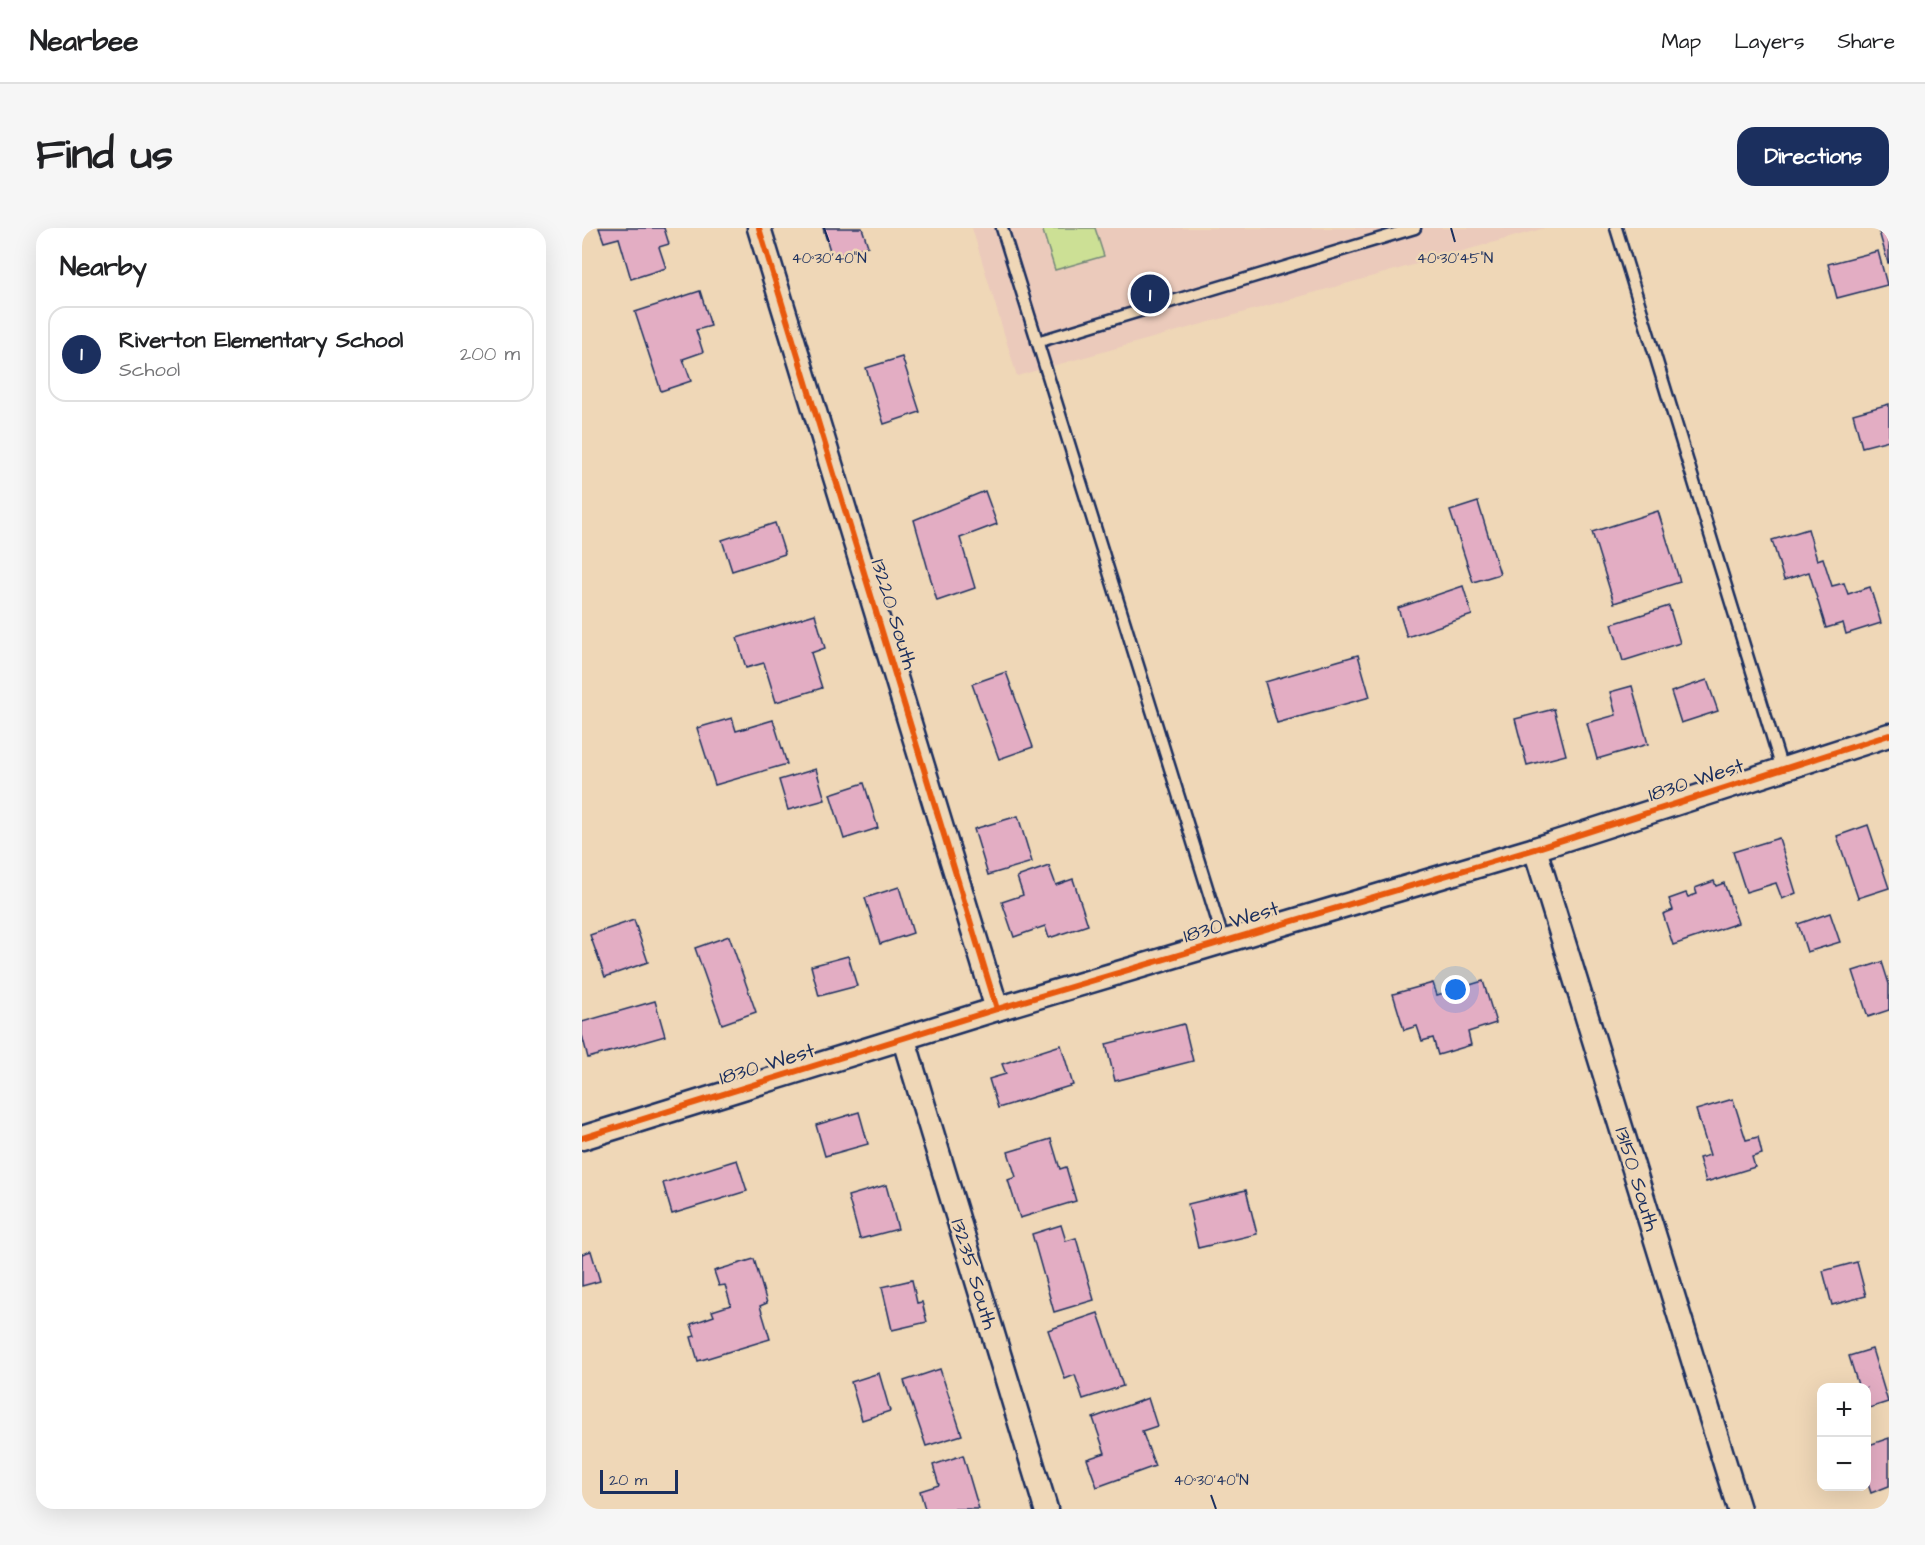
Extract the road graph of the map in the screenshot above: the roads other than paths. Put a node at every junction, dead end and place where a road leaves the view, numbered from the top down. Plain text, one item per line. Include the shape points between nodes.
1 (759, 228) edge
2 (1002, 228) edge
3 (1415, 228) edge
4 (1616, 228) edge
5 (1038, 342) junction
6 (1889, 735) edge
7 (1782, 769) junction
8 (1535, 849) junction
9 (1224, 942) junction
10 (997, 1009) junction
11 (904, 1040) junction
12 (582, 1138) edge
13 (1046, 1509) edge
14 (1739, 1509) edge

1 - 10 street, 13220 South
2 - 5 lane
3 - 5 lane
4 - 7 lane
5 - 9 lane
6 - 7 street, 1830 West
7 - 8 street, 1830 West
8 - 9 street, 1830 West
8 - 14 street, 13150 South
9 - 10 street, 1830 West
10 - 11 street, 1830 West
11 - 12 street, 1830 West
11 - 13 street, 13235 South

